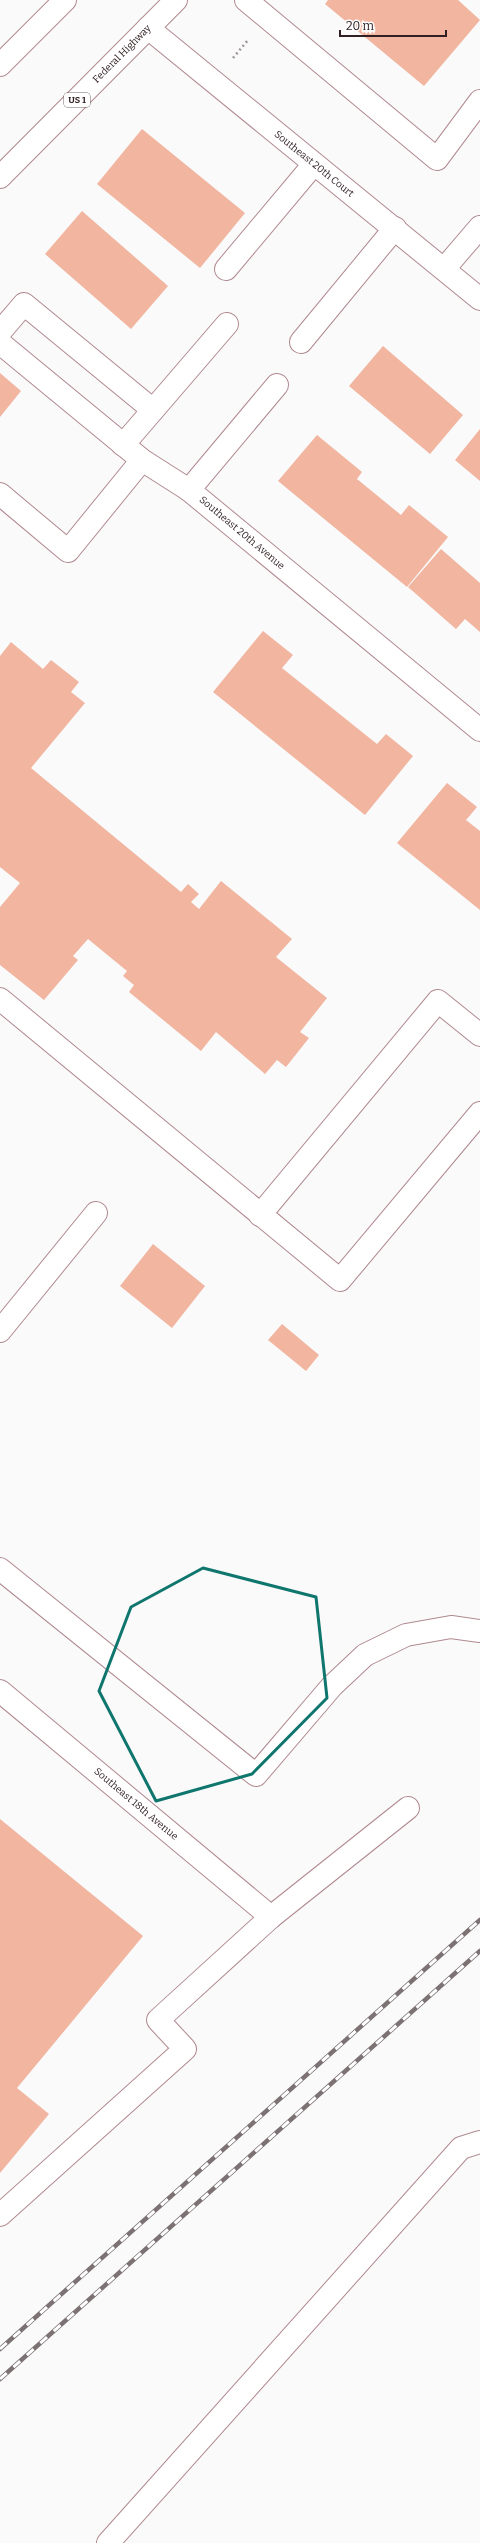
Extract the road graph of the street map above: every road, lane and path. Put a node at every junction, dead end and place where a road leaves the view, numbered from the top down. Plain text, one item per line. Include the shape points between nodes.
1 (65, 0) edge
2 (176, 0) edge
3 (246, 0) edge
4 (148, 28) junction
5 (250, 39) dead end
6 (233, 58) dead end
7 (0, 65) edge
8 (480, 101) edge
9 (314, 164) junction
10 (0, 177) edge
11 (480, 227) edge
12 (395, 228) junction
13 (226, 269) dead end
14 (444, 269) junction
15 (480, 299) edge
16 (227, 324) dead end
17 (0, 332) edge
18 (301, 342) dead end
19 (0, 343) edge
20 (277, 385) dead end
21 (153, 410) junction
22 (123, 445) junction
23 (142, 460) junction
24 (189, 490) junction
25 (0, 494) edge
26 (480, 730) edge
27 (0, 999) edge
28 (480, 1035) edge
29 (480, 1113) edge
30 (96, 1213) dead end
31 (260, 1215) junction
32 (0, 1331) edge
33 (0, 1569) edge
34 (480, 1631) edge
35 (0, 1691) edge
36 (408, 1808) dead end
37 (271, 1917) junction
38 (480, 2142) edge
39 (0, 2215) edge
40 (108, 2543) edge

1 - 7 street
2 - 4 street, Federal Highway / US 1
3 - 8 street via 437,159
4 - 9 street, Southeast 20th Court
4 - 10 street, Federal Highway / US 1
5 - 6 path
9 - 12 street, Southeast 20th Court
9 - 13 street
11 - 14 street
12 - 14 street, Southeast 20th Court
12 - 18 street
14 - 15 street, Southeast 20th Court
16 - 21 street
17 - 21 street via 24,304
19 - 22 street, Southeast 20th Avenue
20 - 24 street
21 - 22 street
22 - 23 street, Southeast 20th Avenue
23 - 24 street, Southeast 20th Avenue
23 - 25 street via 68,550
24 - 26 street, Southeast 20th Avenue
27 - 31 street
28 - 31 street via 438,1001
29 - 31 street via 340,1280
30 - 32 street
33 - 34 street via 256,1775 332,1686 365,1655 406,1635 451,1627
35 - 37 street, Southeast 18th Avenue
36 - 37 street
37 - 39 street via 158,2020 185,2048
38 - 40 street via 461,2148

